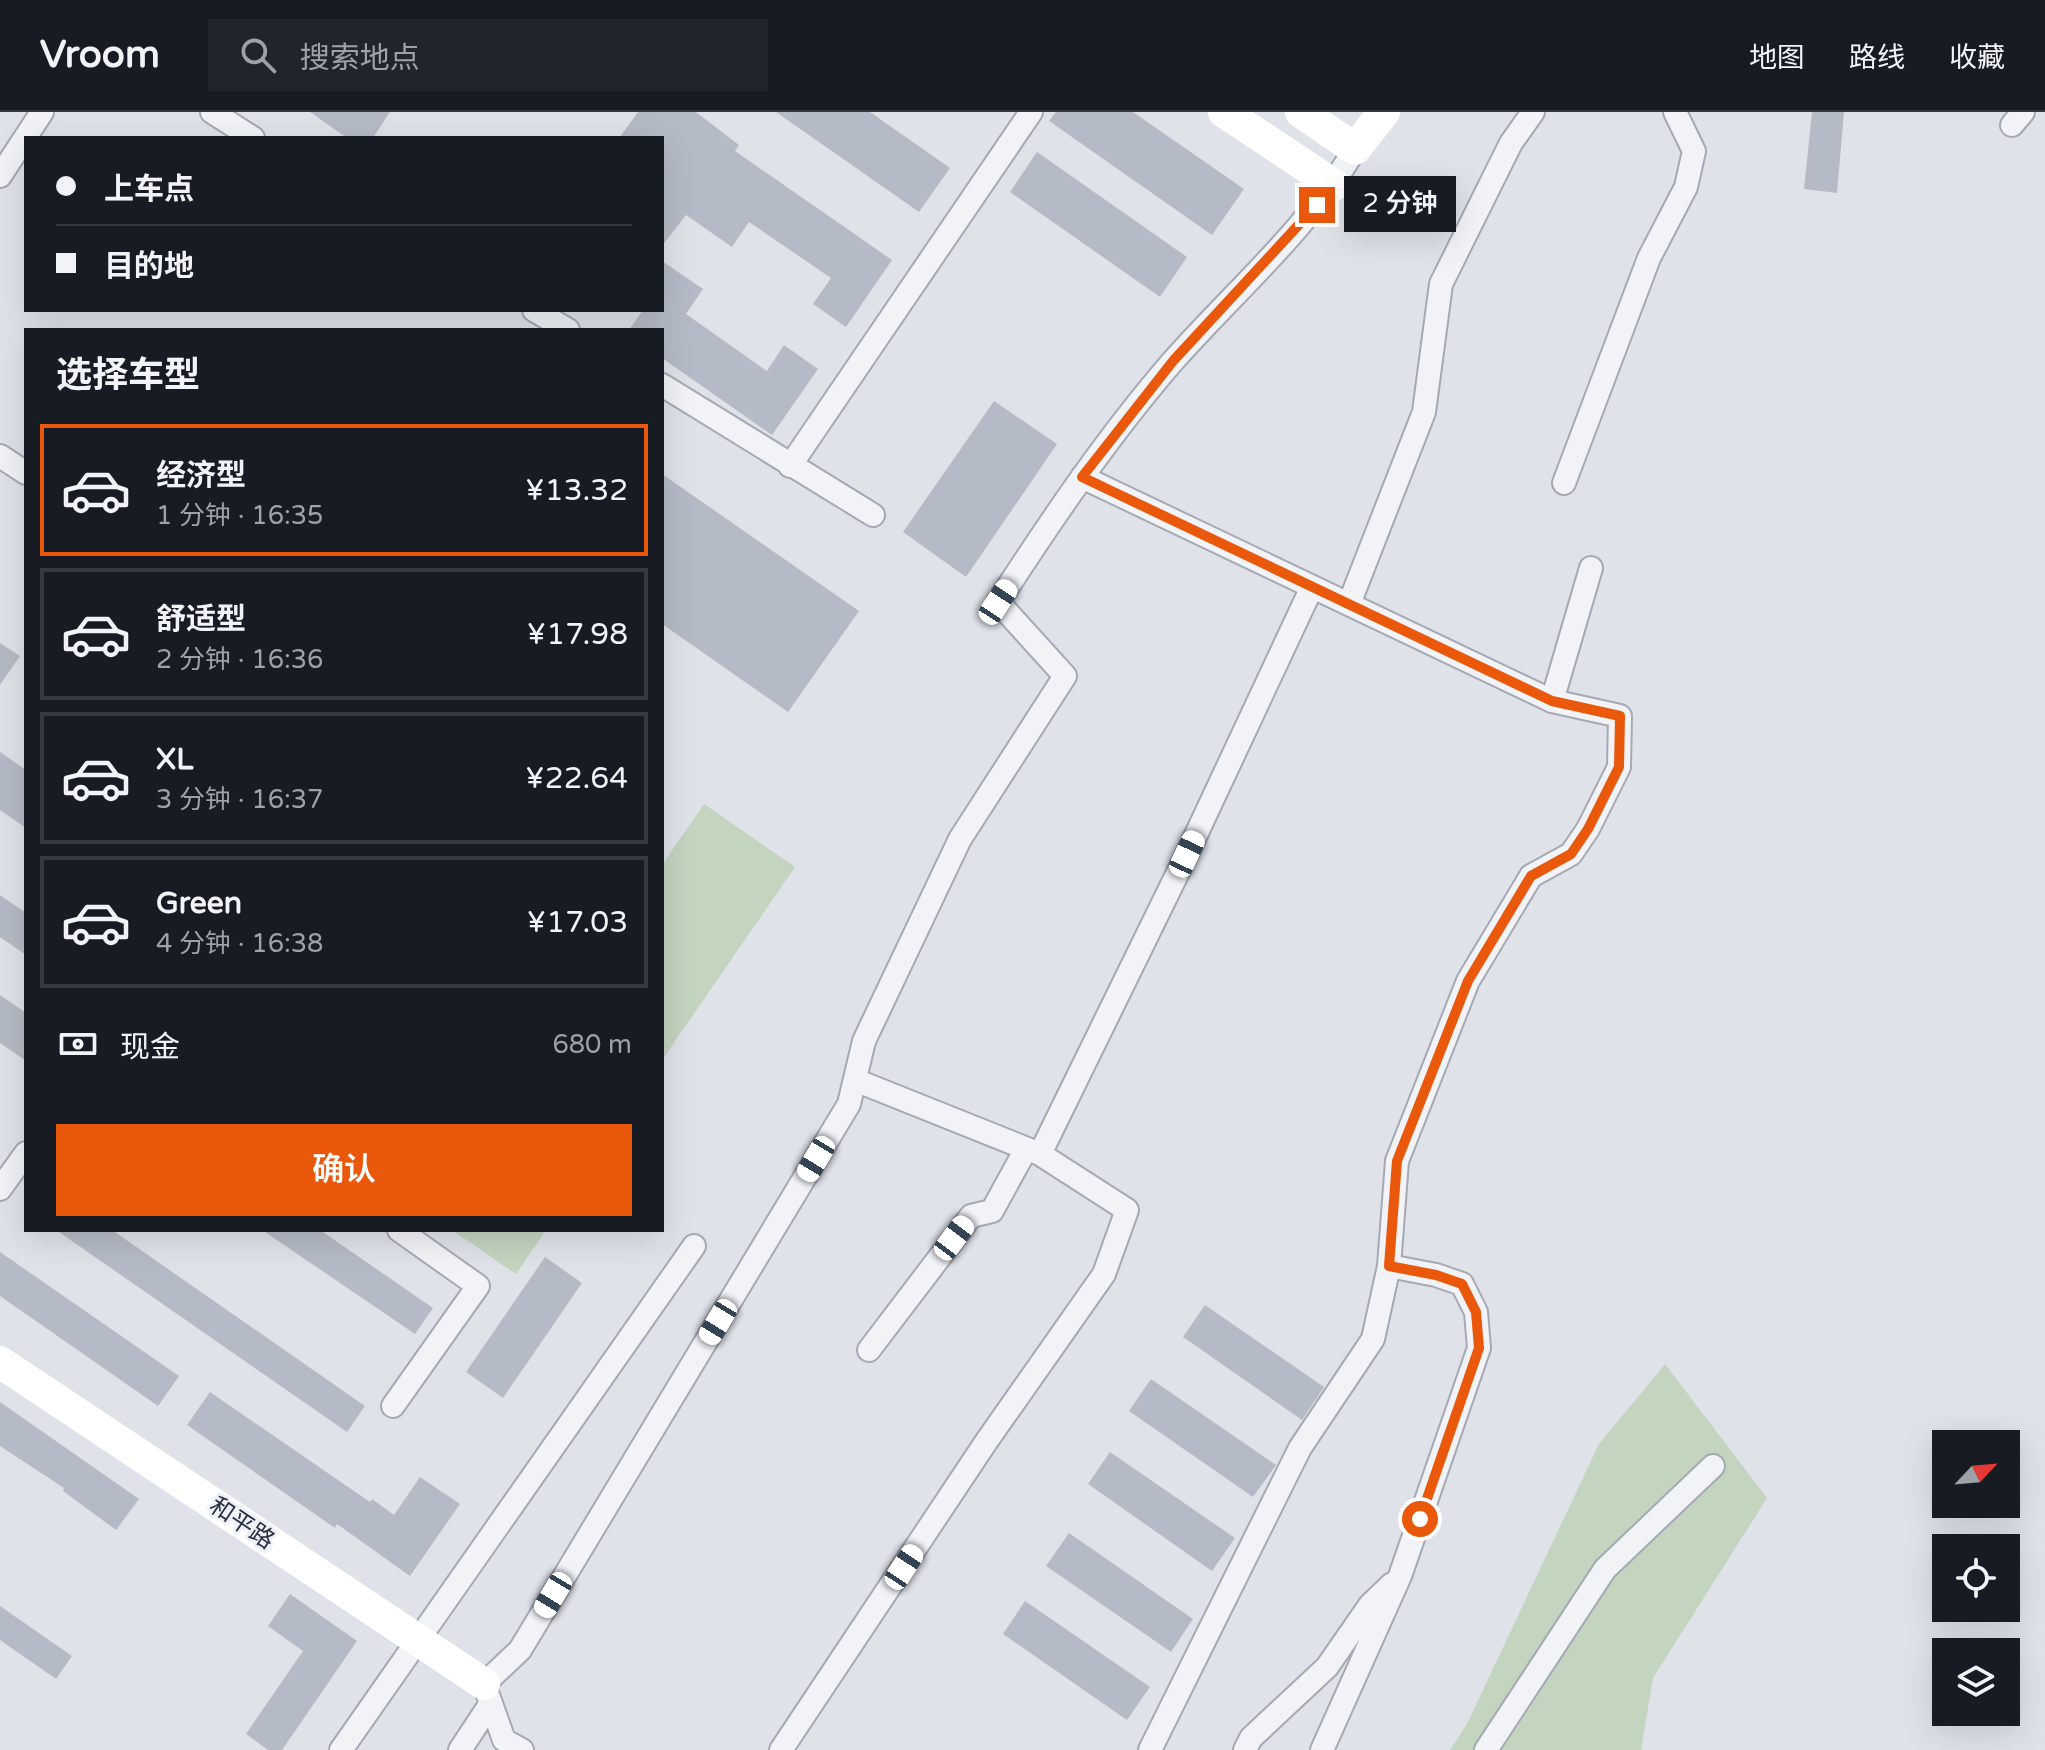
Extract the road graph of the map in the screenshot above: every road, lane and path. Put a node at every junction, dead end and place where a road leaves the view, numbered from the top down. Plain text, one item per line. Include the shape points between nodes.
1 (42, 112) edge
2 (212, 112) edge
3 (1031, 112) edge
4 (1224, 112) edge
5 (1301, 112) edge
6 (1384, 112) edge
7 (1533, 112) edge
8 (1675, 112) edge
9 (26, 136) edge
10 (250, 136) edge
11 (24, 139) edge
12 (1355, 149) junction
13 (0, 176) edge
14 (1334, 185) junction
15 (537, 312) edge
16 (565, 328) edge
17 (664, 386) edge
18 (0, 456) edge
19 (790, 466) junction
20 (24, 472) edge
21 (1082, 477) junction
22 (1564, 483) dead end
23 (873, 515) dead end
24 (1591, 568) dead end
25 (1312, 587) junction
26 (1349, 604) junction
27 (1552, 701) junction
28 (855, 1080) junction
29 (1033, 1152) junction
30 (24, 1156) edge
31 (0, 1189) edge
32 (402, 1232) edge
33 (694, 1246) dead end
34 (1389, 1266) junction
35 (869, 1350) dead end
36 (0, 1362) edge
37 (393, 1406) dead end
38 (1713, 1466) dead end
39 (1400, 1576) junction
40 (417, 1640) junction
41 (487, 1694) junction
42 (341, 1750) edge
43 (460, 1750) edge
44 (522, 1750) edge
45 (781, 1750) edge
46 (1150, 1750) edge
47 (1245, 1750) edge
48 (1322, 1750) edge
49 (1486, 1750) edge

1 - 9 street
2 - 10 street
3 - 19 street
4 - 14 street
5 - 12 street
6 - 12 street
7 - 26 street via 1511,143 1441,284 1424,412
8 - 22 street via 1694,151 1686,187 1649,258
11 - 13 street
12 - 14 street
14 - 21 street via 1173,361
15 - 16 street
17 - 19 street
18 - 20 street
19 - 23 street
21 - 25 street
21 - 28 street via 998,602 1065,676 960,839 864,1041
24 - 27 street
25 - 26 street
25 - 29 street via 1187,854
26 - 27 street
27 - 34 street via 1620,716 1619,767 1571,854 1531,876 1468,981 1397,1161
28 - 29 street
28 - 41 street via 849,1104 520,1650
29 - 35 street via 992,1211 971,1216
29 - 45 street via 1127,1210 1104,1274
30 - 31 street
32 - 37 street via 478,1286
33 - 40 street
34 - 39 street via 1462,1284 1476,1312 1479,1348
34 - 46 street via 1373,1339 1300,1448
36 - 40 street, 和平路
38 - 49 street via 1605,1569
39 - 47 street via 1370,1605 1327,1667 1251,1738
39 - 48 street
40 - 41 street, 和平路
40 - 42 street
41 - 43 street
41 - 44 street via 504,1740

